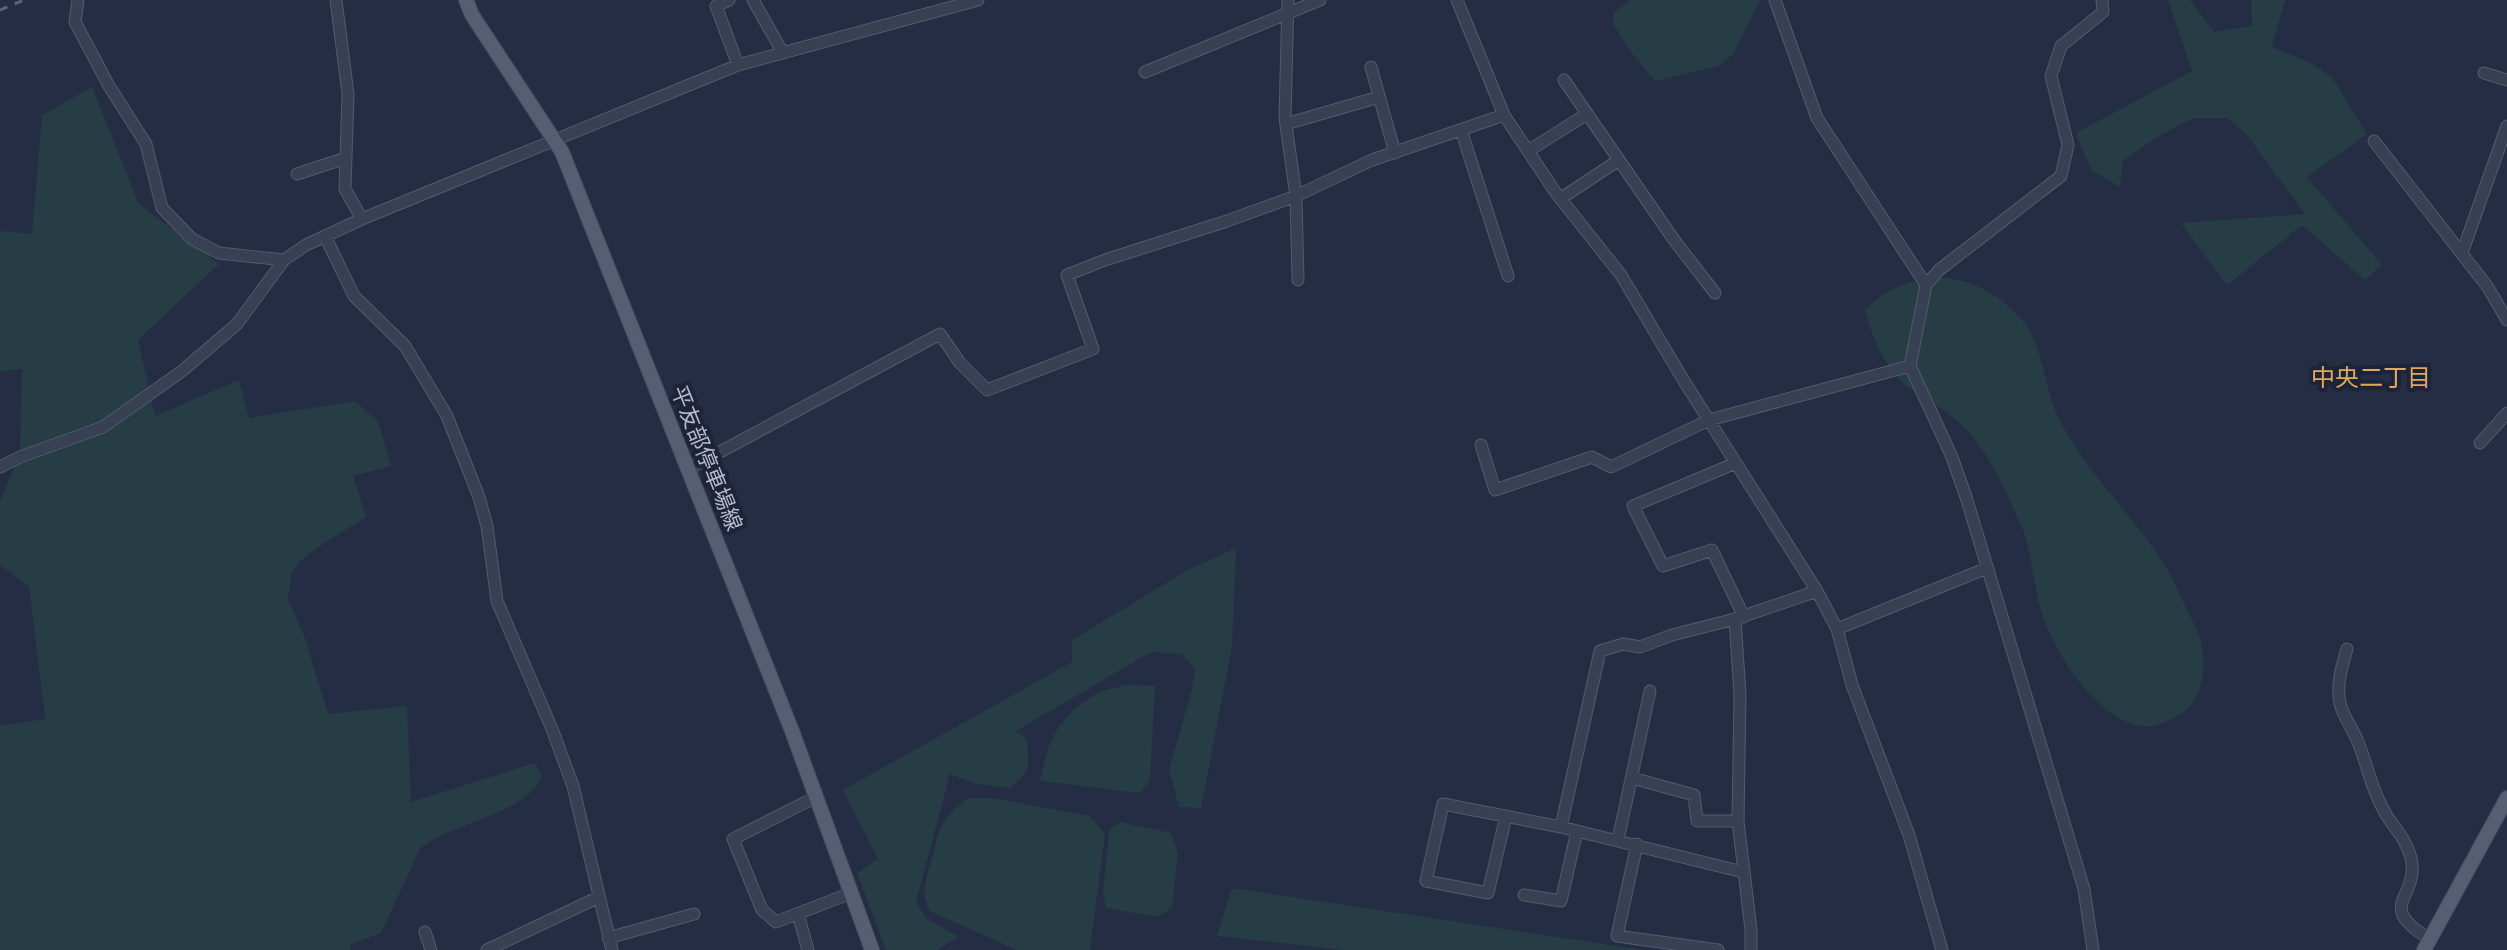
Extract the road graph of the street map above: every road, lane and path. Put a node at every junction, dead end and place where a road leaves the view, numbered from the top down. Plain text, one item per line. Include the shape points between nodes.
1 (78, 0) edge
2 (336, 0) edge
3 (466, 0) edge
4 (729, 0) edge
5 (753, 0) edge
6 (978, 0) edge
7 (1320, 0) edge
8 (1457, 0) edge
9 (1775, 0) edge
10 (2102, 0) edge
11 (1288, 6) edge
12 (783, 53) junction
13 (738, 65) junction
14 (1371, 67) dead end
15 (1145, 72) dead end
16 (2484, 73) dead end
17 (1564, 80) dead end
18 (2507, 80) edge
19 (1379, 97) junction
20 (1587, 114) junction
21 (1504, 115) junction
22 (1286, 124) junction
23 (2507, 126) edge
24 (1461, 130) junction
25 (554, 140) junction
26 (2374, 141) dead end
27 (1528, 151) junction
28 (1395, 153) junction
29 (346, 158) junction
30 (1619, 160) junction
31 (297, 174) dead end
32 (1296, 196) junction
33 (1560, 199) junction
34 (362, 219) junction
35 (325, 236) junction
36 (2462, 253) junction
37 (284, 260) junction
38 (1508, 276) dead end
39 (1298, 280) dead end
40 (1926, 285) junction
41 (1715, 293) dead end
42 (2506, 318) edge
43 (1910, 366) junction
44 (2507, 413) edge
45 (1709, 420) junction
46 (2480, 443) dead end
47 (1481, 445) dead end
48 (1736, 463) junction
49 (0, 467) edge
50 (688, 469) junction
51 (1987, 568) junction
52 (1817, 591) junction
53 (1740, 618) junction
54 (1837, 629) junction
55 (2347, 649) dead end
56 (1650, 691) dead end
57 (1632, 778) junction
58 (816, 797) junction
59 (2507, 798) edge
60 (1506, 816) junction
61 (1738, 821) junction
62 (1561, 827) junction
63 (1577, 831) junction
64 (1618, 840) junction
65 (1637, 844) junction
66 (1743, 872) junction
67 (851, 893) junction
68 (1524, 895) dead end
69 (599, 897) junction
70 (694, 914) dead end
71 (798, 914) junction
72 (425, 932) dead end
73 (608, 938) junction
74 (2427, 945) edge
75 (431, 950) edge
76 (487, 950) edge
77 (612, 950) edge
78 (808, 950) edge
79 (872, 950) edge
80 (1718, 950) edge
81 (1751, 950) edge
82 (1942, 950) edge
83 (2093, 950) edge

1 - 37 street via 75,22 146,144 162,208 192,239 219,253
2 - 29 street via 348,94
3 - 25 main road, 平友部停車場線
4 - 13 street via 716,6
5 - 12 street
6 - 12 street
7 - 11 street
8 - 21 street
9 - 40 street via 1817,118
10 - 40 street via 2103,12 2061,46 2051,76 2068,145 2061,176
11 - 15 street
11 - 22 street
12 - 13 street
13 - 25 street
14 - 19 street
16 - 18 street
17 - 20 street
19 - 22 street
19 - 28 street
20 - 27 street
20 - 30 street
21 - 24 street
21 - 27 street
22 - 32 street
23 - 36 street
24 - 28 street
24 - 38 street
25 - 34 street
25 - 50 main road, 平友部停車場線
26 - 36 street
27 - 33 street
28 - 32 street
29 - 31 street
29 - 34 street via 345,189
30 - 33 street
30 - 41 street
32 - 39 street
32 - 50 street via 1067,275 1093,349 987,390 940,334
33 - 45 street via 1621,275
34 - 35 street
35 - 37 street
35 - 69 street via 354,296 405,346 447,416 487,526 497,601 573,786
36 - 42 street
37 - 49 street via 237,324 182,371 103,427
40 - 43 street
43 - 45 street
43 - 51 street via 1952,457
44 - 46 street
45 - 47 street via 1611,467 1592,457 1495,490
45 - 48 street
48 - 52 street
48 - 53 street via 1633,506 1663,566 1712,550
50 - 58 main road, 平友部停車場線
51 - 54 street
51 - 83 street via 2084,889
52 - 53 street
52 - 54 street
53 - 61 street
53 - 62 street via 1640,647 1623,644 1600,651
54 - 82 street via 1852,685 1909,835
55 - 74 street via 2340,704 2369,780 2410,851 2413,865 2402,917
56 - 57 street
57 - 61 street via 1694,795 1697,821
57 - 64 street
58 - 67 main road, 平友部停車場線
58 - 71 street via 733,839 762,910 776,922
59 - 74 main road
60 - 60 street via 1443,804 1426,881 1488,893
60 - 62 street
61 - 66 street
62 - 63 street
63 - 64 street
63 - 68 street via 1561,901
64 - 65 street
65 - 66 street
65 - 80 street via 1617,936
66 - 81 street
67 - 71 street
67 - 79 main road, 平友部停車場線
69 - 73 street
69 - 76 street
70 - 73 street
71 - 78 street
72 - 75 street
73 - 77 street

